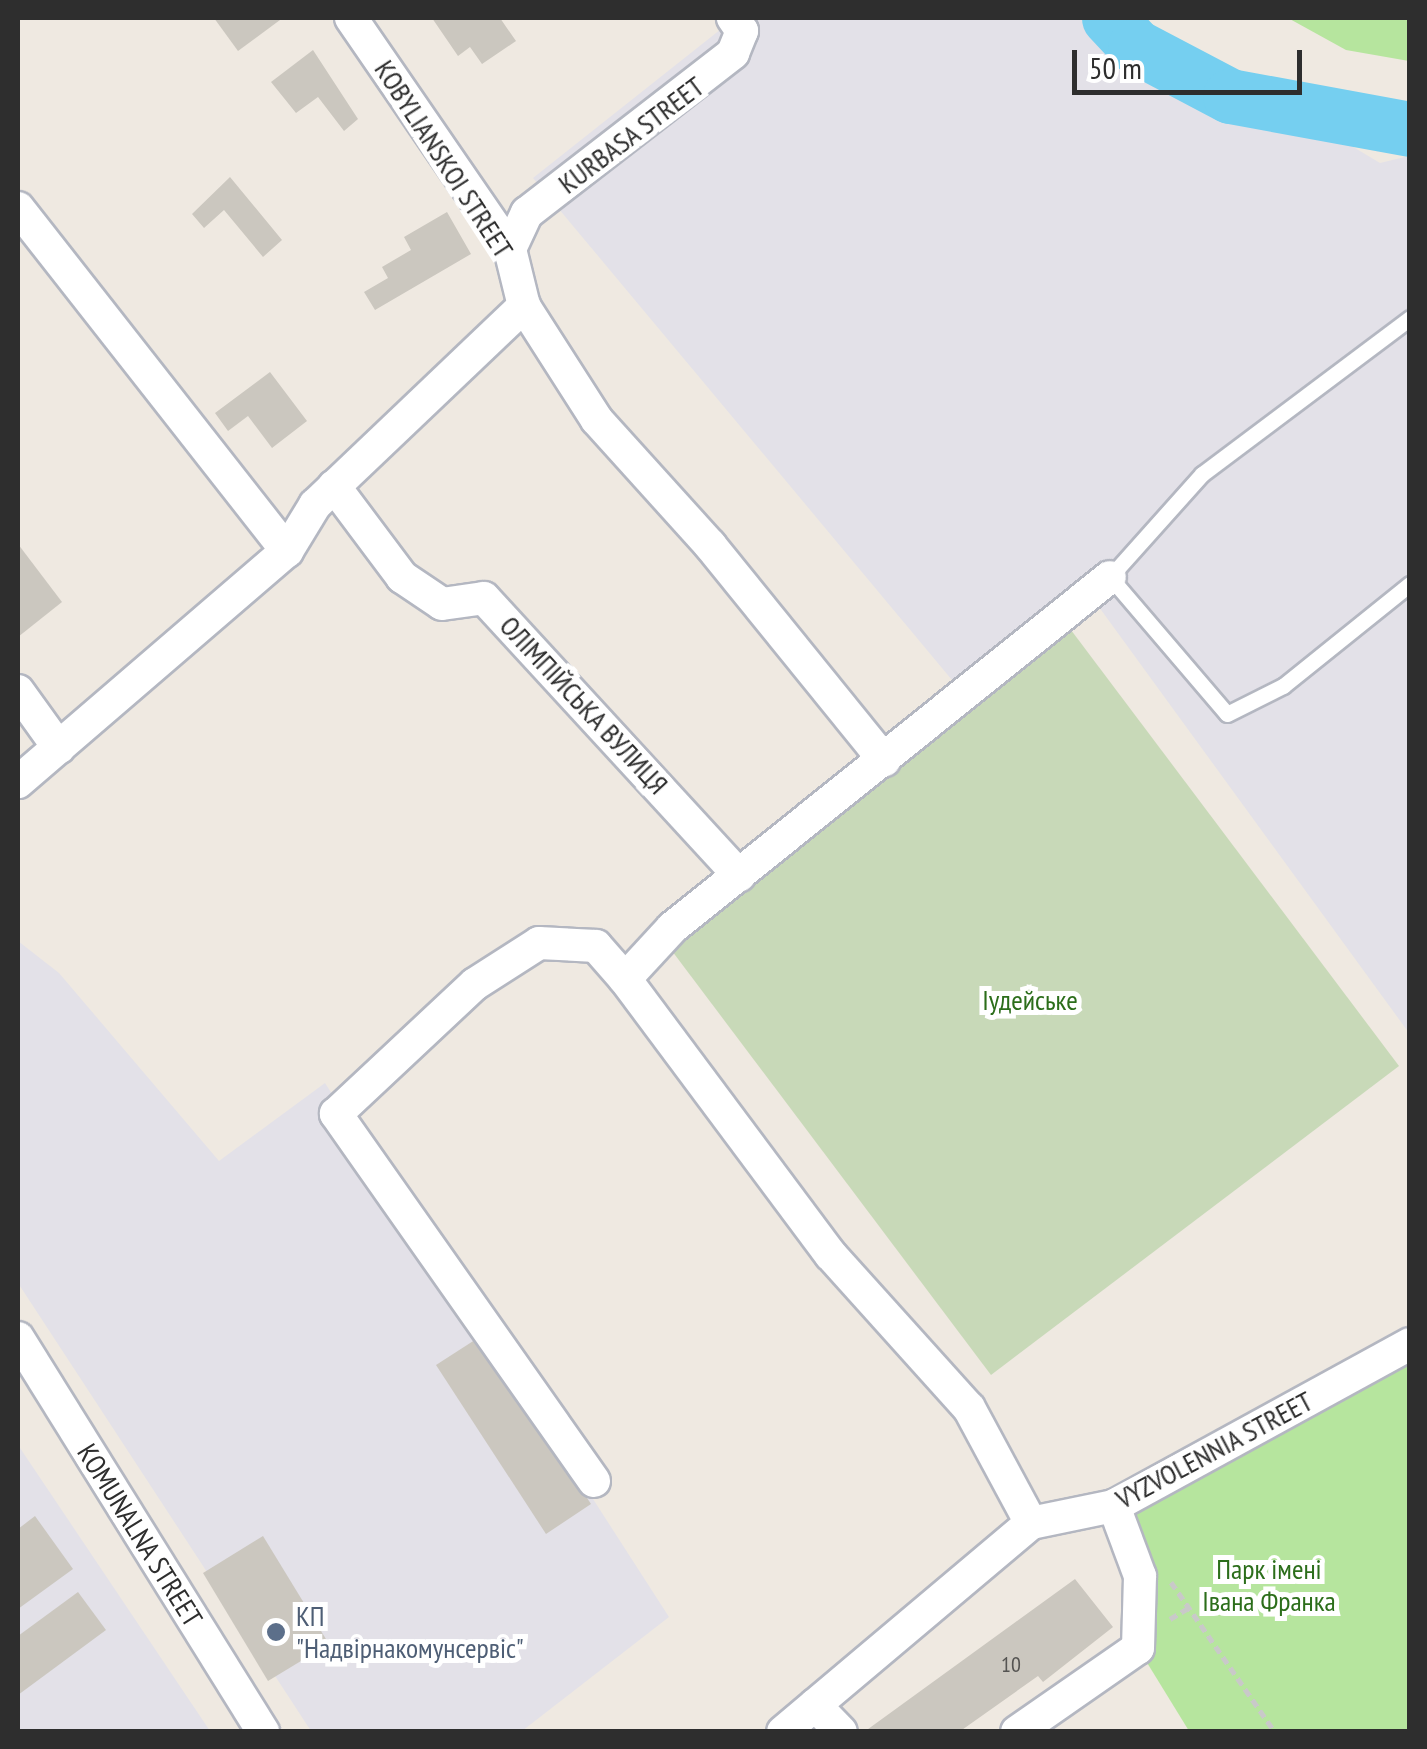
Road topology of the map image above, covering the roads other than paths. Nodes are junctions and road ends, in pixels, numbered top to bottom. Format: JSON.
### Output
{"nodes":[{"id":1,"x":351,"y":18,"type":"edge"},
{"id":2,"x":734,"y":18,"type":"edge"},
{"id":3,"x":18,"y":208,"type":"edge"},
{"id":4,"x":510,"y":250,"type":"junction"},
{"id":5,"x":524,"y":306,"type":"junction"},
{"id":6,"x":1410,"y":318,"type":"edge"},
{"id":7,"x":334,"y":486,"type":"junction"},
{"id":8,"x":287,"y":551,"type":"junction"},
{"id":9,"x":1110,"y":577,"type":"junction"},
{"id":10,"x":1410,"y":584,"type":"edge"},
{"id":11,"x":18,"y":690,"type":"edge"},
{"id":12,"x":59,"y":748,"type":"junction"},
{"id":13,"x":884,"y":760,"type":"junction"},
{"id":14,"x":18,"y":782,"type":"edge"},
{"id":15,"x":738,"y":875,"type":"junction"},
{"id":16,"x":625,"y":978,"type":"junction"},
{"id":17,"x":18,"y":1338,"type":"edge"},
{"id":18,"x":1410,"y":1344,"type":"edge"},
{"id":19,"x":594,"y":1481,"type":"dead end"},
{"id":20,"x":1114,"y":1506,"type":"junction"},
{"id":21,"x":1031,"y":1524,"type":"junction"},
{"id":22,"x":815,"y":1704,"type":"junction"},
{"id":23,"x":263,"y":1732,"type":"edge"},
{"id":24,"x":783,"y":1732,"type":"edge"},
{"id":25,"x":841,"y":1732,"type":"edge"},
{"id":26,"x":1017,"y":1732,"type":"edge"}],
"edges":[{"from":1,"to":4,"type":"street","name":"KOBYLIANSKOI STREET"},
{"from":2,"to":4,"type":"street","name":"KURBASA STREET"},
{"from":3,"to":8,"type":"street"},
{"from":4,"to":5,"type":"street","name":"KOBYLIANSKOI STREET"},
{"from":5,"to":7,"type":"street"},
{"from":5,"to":13,"type":"street","name":"KOBYLIANSKOI STREET"},
{"from":6,"to":9,"type":"lane"},
{"from":7,"to":8,"type":"street"},
{"from":7,"to":15,"type":"street","name":"ОЛІМПІЙСЬКА ВУЛИЦЯ"},
{"from":8,"to":12,"type":"street"},
{"from":9,"to":10,"type":"lane"},
{"from":9,"to":13,"type":"street"},
{"from":11,"to":12,"type":"street"},
{"from":12,"to":14,"type":"street"},
{"from":13,"to":15,"type":"street"},
{"from":15,"to":16,"type":"street"},
{"from":16,"to":19,"type":"street"},
{"from":16,"to":21,"type":"street"},
{"from":17,"to":23,"type":"street","name":"KOMUNALNA STREET"},
{"from":18,"to":20,"type":"street","name":"VYZVOLENNIA STREET"},
{"from":20,"to":21,"type":"street","name":"VYZVOLENNIA STREET"},
{"from":20,"to":26,"type":"street"},
{"from":21,"to":22,"type":"street","name":"VYZVOLENNIA STREET"},
{"from":22,"to":24,"type":"street","name":"VYZVOLENNIA STREET"},
{"from":22,"to":25,"type":"street"}]}
